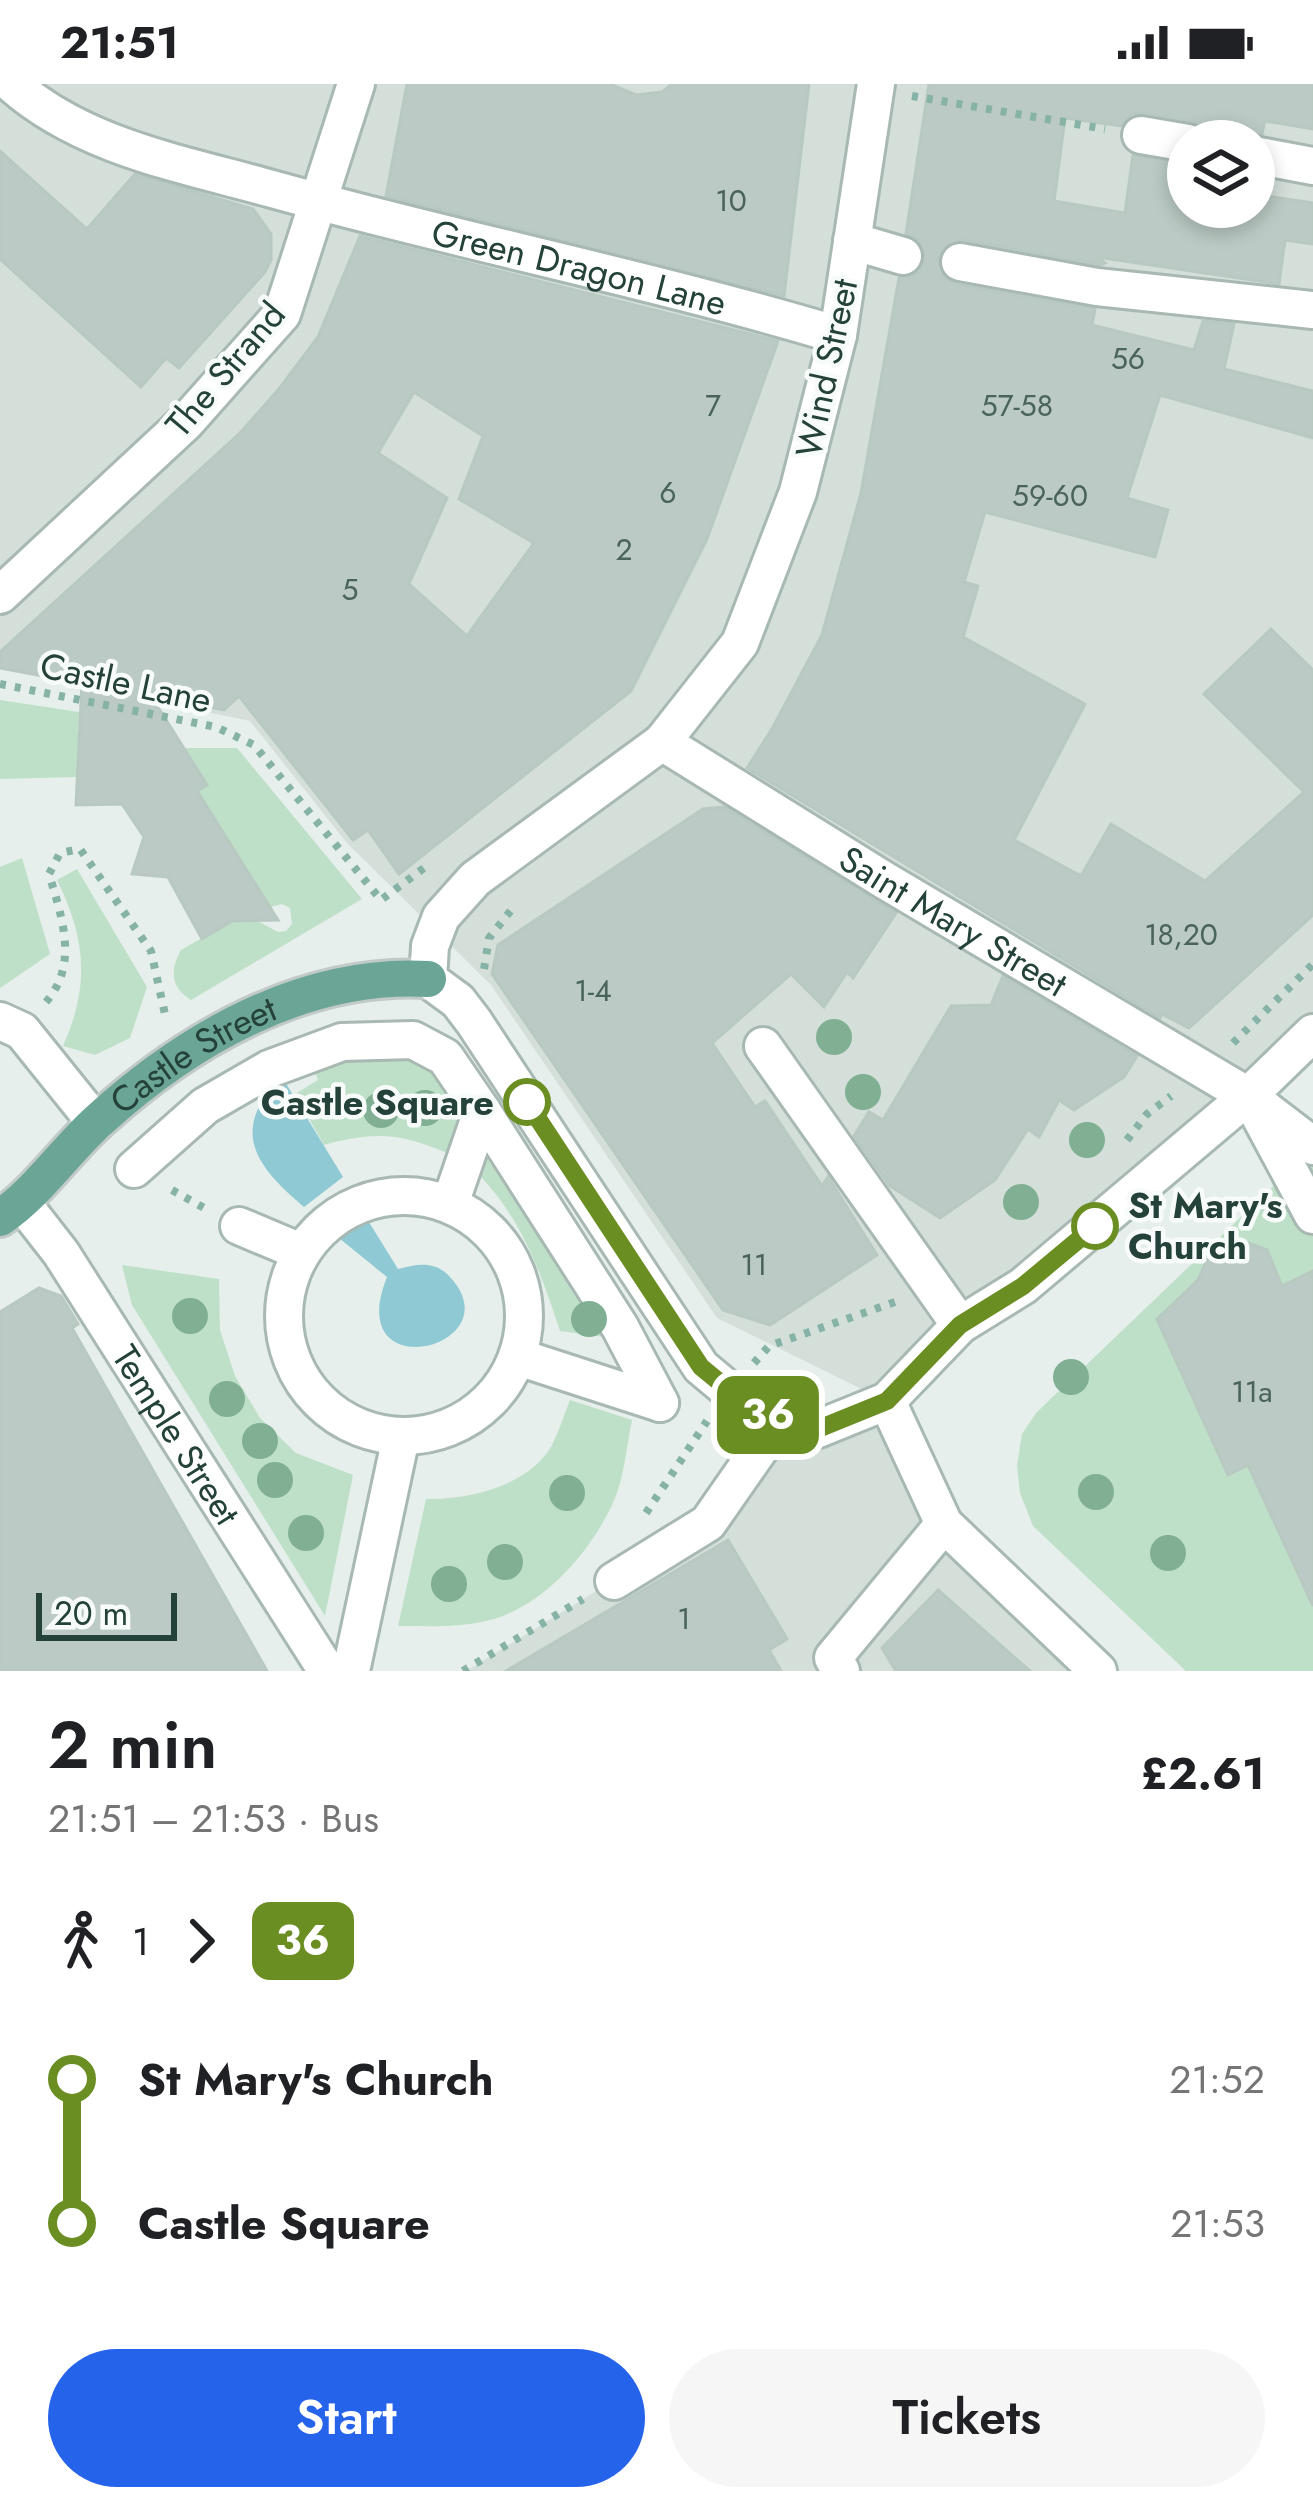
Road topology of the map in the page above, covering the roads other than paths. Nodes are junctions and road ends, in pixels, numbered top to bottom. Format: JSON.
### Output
{"nodes":[{"id":1,"x":12,"y":84,"type":"edge"},
{"id":2,"x":356,"y":84,"type":"edge"},
{"id":3,"x":876,"y":86,"type":"edge"},
{"id":4,"x":1141,"y":135,"type":"road end"},
{"id":5,"x":1167,"y":139,"type":"edge"},
{"id":6,"x":1275,"y":159,"type":"edge"},
{"id":7,"x":1313,"y":166,"type":"edge"},
{"id":8,"x":321,"y":202,"type":"junction"},
{"id":9,"x":852,"y":241,"type":"junction"},
{"id":10,"x":903,"y":256,"type":"dead end"},
{"id":11,"x":960,"y":262,"type":"dead end"},
{"id":12,"x":1313,"y":310,"type":"edge"},
{"id":13,"x":838,"y":335,"type":"junction"},
{"id":14,"x":0,"y":595,"type":"edge"},
{"id":15,"x":662,"y":742,"type":"junction"},
{"id":16,"x":428,"y":980,"type":"junction"},
{"id":17,"x":11,"y":1026,"type":"edge"},
{"id":18,"x":1313,"y":1033,"type":"edge"},
{"id":19,"x":763,"y":1046,"type":"dead end"},
{"id":20,"x":1248,"y":1096,"type":"junction"},
{"id":21,"x":482,"y":1111,"type":"junction"},
{"id":22,"x":96,"y":1123,"type":"junction"},
{"id":23,"x":1313,"y":1146,"type":"edge"},
{"id":24,"x":134,"y":1169,"type":"road end"},
{"id":25,"x":450,"y":1204,"type":"junction"},
{"id":26,"x":11,"y":1210,"type":"edge"},
{"id":27,"x":1313,"y":1215,"type":"edge"},
{"id":28,"x":239,"y":1226,"type":"road end"},
{"id":29,"x":301,"y":1252,"type":"junction"},
{"id":30,"x":960,"y":1325,"type":"junction"},
{"id":31,"x":518,"y":1357,"type":"junction"},
{"id":32,"x":887,"y":1401,"type":"junction"},
{"id":33,"x":779,"y":1420,"type":"junction"},
{"id":34,"x":401,"y":1436,"type":"junction"},
{"id":35,"x":944,"y":1524,"type":"junction"},
{"id":36,"x":614,"y":1581,"type":"road end"},
{"id":37,"x":327,"y":1671,"type":"edge"},
{"id":38,"x":351,"y":1671,"type":"edge"},
{"id":39,"x":841,"y":1671,"type":"edge"},
{"id":40,"x":1098,"y":1671,"type":"edge"}],
"edges":[{"from":1,"to":8,"type":"street","name":"Green Dragon Lane"},
{"from":2,"to":8,"type":"street","name":"The Strand"},
{"from":3,"to":9,"type":"street","name":"Wind Street"},
{"from":4,"to":5,"type":"street"},
{"from":6,"to":7,"type":"street"},
{"from":8,"to":13,"type":"street","name":"Green Dragon Lane"},
{"from":8,"to":14,"type":"street","name":"The Strand"},
{"from":9,"to":10,"type":"street"},
{"from":9,"to":13,"type":"street","name":"Wind Street"},
{"from":11,"to":12,"type":"street"},
{"from":13,"to":15,"type":"street","name":"Wind Street"},
{"from":15,"to":16,"type":"street","name":"Wind Street"},
{"from":15,"to":20,"type":"street","name":"Saint Mary Street"},
{"from":16,"to":22,"type":"main road","name":"Castle Street"},
{"from":16,"to":33,"type":"street"},
{"from":17,"to":22,"type":"street"},
{"from":18,"to":20,"type":"street"},
{"from":19,"to":30,"type":"street"},
{"from":20,"to":23,"type":"street","name":"Saint Mary Street"},
{"from":20,"to":27,"type":"street"},
{"from":20,"to":30,"type":"street"},
{"from":21,"to":24,"type":"street"},
{"from":21,"to":25,"type":"street"},
{"from":21,"to":31,"type":"street"},
{"from":22,"to":26,"type":"main road","name":"Castle Street"},
{"from":25,"to":29,"type":"street"},
{"from":25,"to":31,"type":"street"},
{"from":26,"to":37,"type":"street","name":"Temple Street"},
{"from":28,"to":29,"type":"street"},
{"from":29,"to":34,"type":"street"},
{"from":30,"to":32,"type":"street"},
{"from":31,"to":34,"type":"street"},
{"from":32,"to":33,"type":"street"},
{"from":32,"to":35,"type":"street"},
{"from":33,"to":36,"type":"street"},
{"from":34,"to":38,"type":"street"},
{"from":35,"to":39,"type":"street"},
{"from":35,"to":40,"type":"street"}]}
